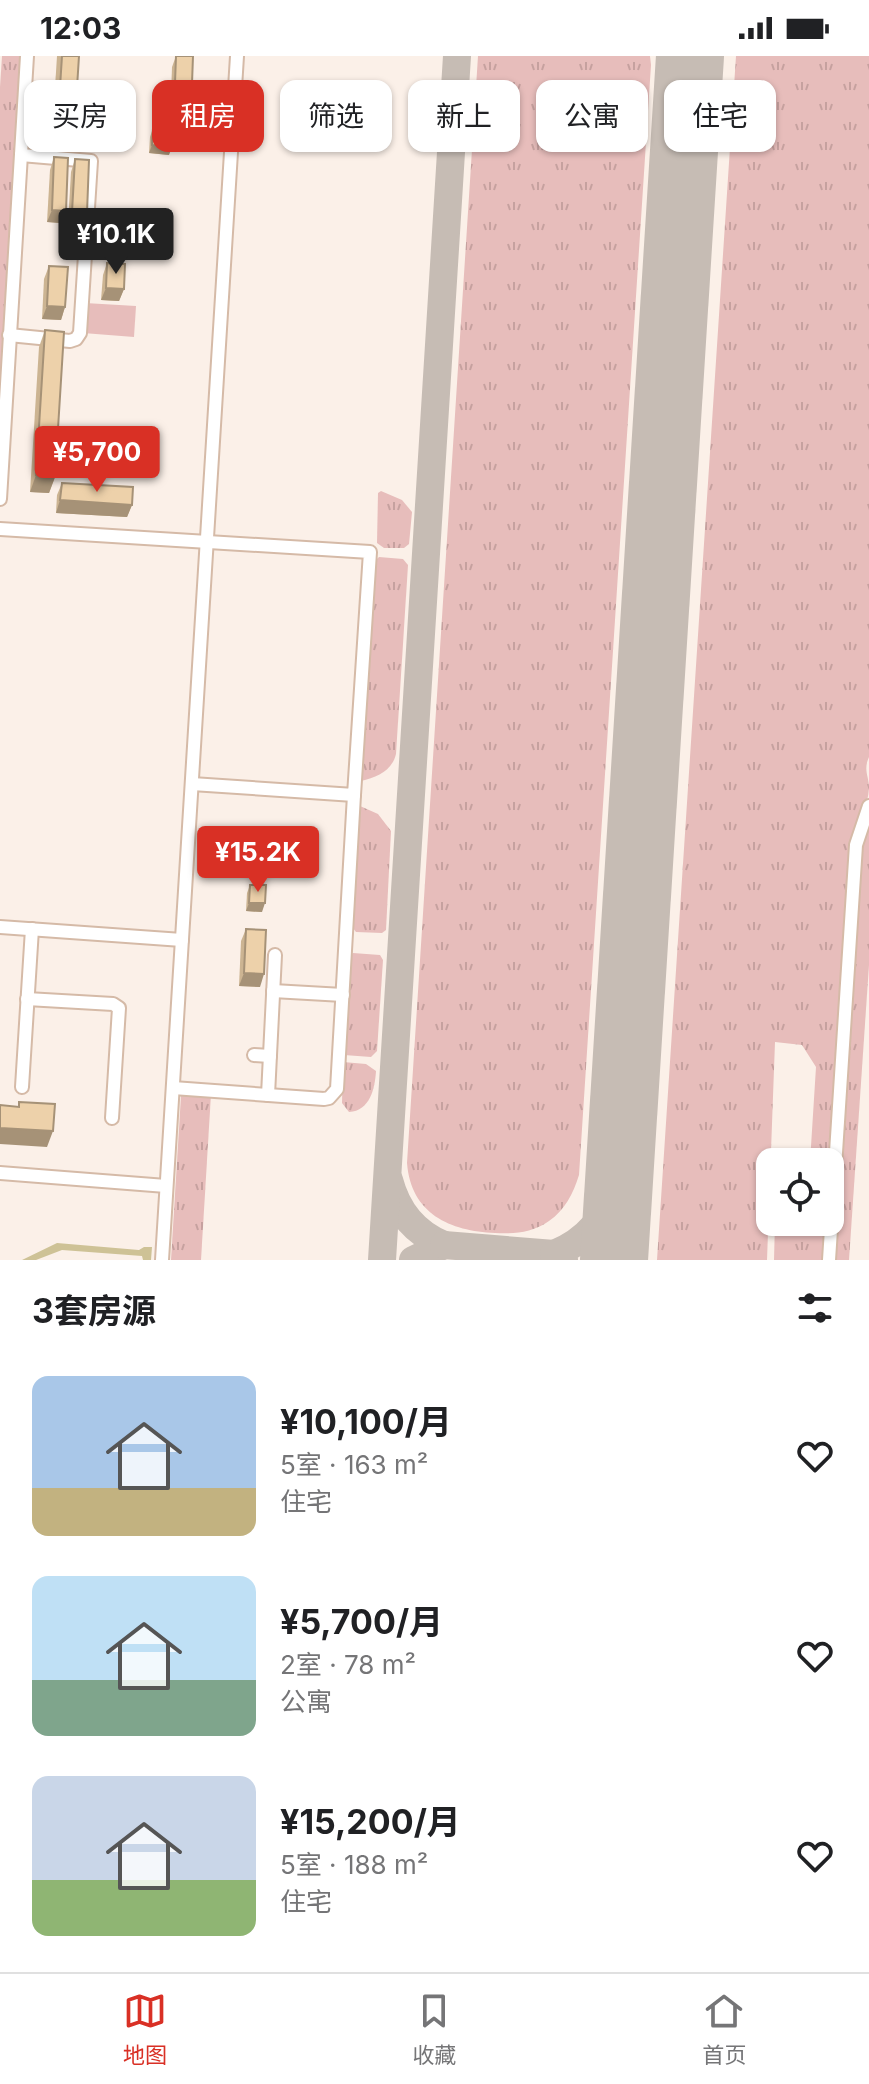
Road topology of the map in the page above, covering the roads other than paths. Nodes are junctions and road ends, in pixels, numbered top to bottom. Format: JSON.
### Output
{"nodes":[{"id":1,"x":27,"y":56,"type":"edge"},
{"id":2,"x":237,"y":56,"type":"edge"},
{"id":3,"x":21,"y":155,"type":"junction"},
{"id":4,"x":9,"y":335,"type":"junction"},
{"id":5,"x":0,"y":499,"type":"edge"},
{"id":6,"x":0,"y":529,"type":"edge"},
{"id":7,"x":206,"y":542,"type":"junction"},
{"id":8,"x":192,"y":784,"type":"junction"},
{"id":9,"x":354,"y":795,"type":"junction"},
{"id":10,"x":869,"y":806,"type":"edge"},
{"id":11,"x":0,"y":927,"type":"edge"},
{"id":12,"x":32,"y":929,"type":"junction"},
{"id":13,"x":182,"y":940,"type":"junction"},
{"id":14,"x":275,"y":955,"type":"dead end"},
{"id":15,"x":273,"y":991,"type":"junction"},
{"id":16,"x":343,"y":995,"type":"junction"},
{"id":17,"x":27,"y":999,"type":"junction"},
{"id":18,"x":256,"y":1016,"type":"dead end"},
{"id":19,"x":272,"y":1017,"type":"junction"},
{"id":20,"x":254,"y":1055,"type":"dead end"},
{"id":21,"x":270,"y":1056,"type":"junction"},
{"id":22,"x":22,"y":1087,"type":"dead end"},
{"id":23,"x":173,"y":1088,"type":"junction"},
{"id":24,"x":268,"y":1095,"type":"junction"},
{"id":25,"x":112,"y":1118,"type":"dead end"},
{"id":26,"x":0,"y":1173,"type":"edge"},
{"id":27,"x":166,"y":1186,"type":"junction"},
{"id":28,"x":162,"y":1260,"type":"edge"},
{"id":29,"x":829,"y":1260,"type":"edge"}],
"edges":[{"from":1,"to":3,"type":"lane"},
{"from":2,"to":7,"type":"lane"},
{"from":3,"to":4,"type":"lane"},
{"from":3,"to":4,"type":"lane"},
{"from":4,"to":5,"type":"lane"},
{"from":6,"to":7,"type":"lane"},
{"from":7,"to":8,"type":"lane"},
{"from":7,"to":9,"type":"lane"},
{"from":8,"to":9,"type":"lane"},
{"from":8,"to":13,"type":"lane"},
{"from":9,"to":16,"type":"lane"},
{"from":10,"to":29,"type":"lane"},
{"from":11,"to":12,"type":"lane"},
{"from":12,"to":13,"type":"lane"},
{"from":12,"to":17,"type":"lane"},
{"from":13,"to":23,"type":"lane"},
{"from":14,"to":15,"type":"lane"},
{"from":15,"to":16,"type":"lane"},
{"from":15,"to":19,"type":"lane"},
{"from":16,"to":24,"type":"lane"},
{"from":17,"to":22,"type":"lane"},
{"from":17,"to":25,"type":"lane"},
{"from":18,"to":19,"type":"lane"},
{"from":19,"to":21,"type":"lane"},
{"from":20,"to":21,"type":"lane"},
{"from":21,"to":24,"type":"lane"},
{"from":23,"to":24,"type":"lane"},
{"from":23,"to":27,"type":"lane"},
{"from":26,"to":27,"type":"lane"},
{"from":27,"to":28,"type":"lane"}]}
